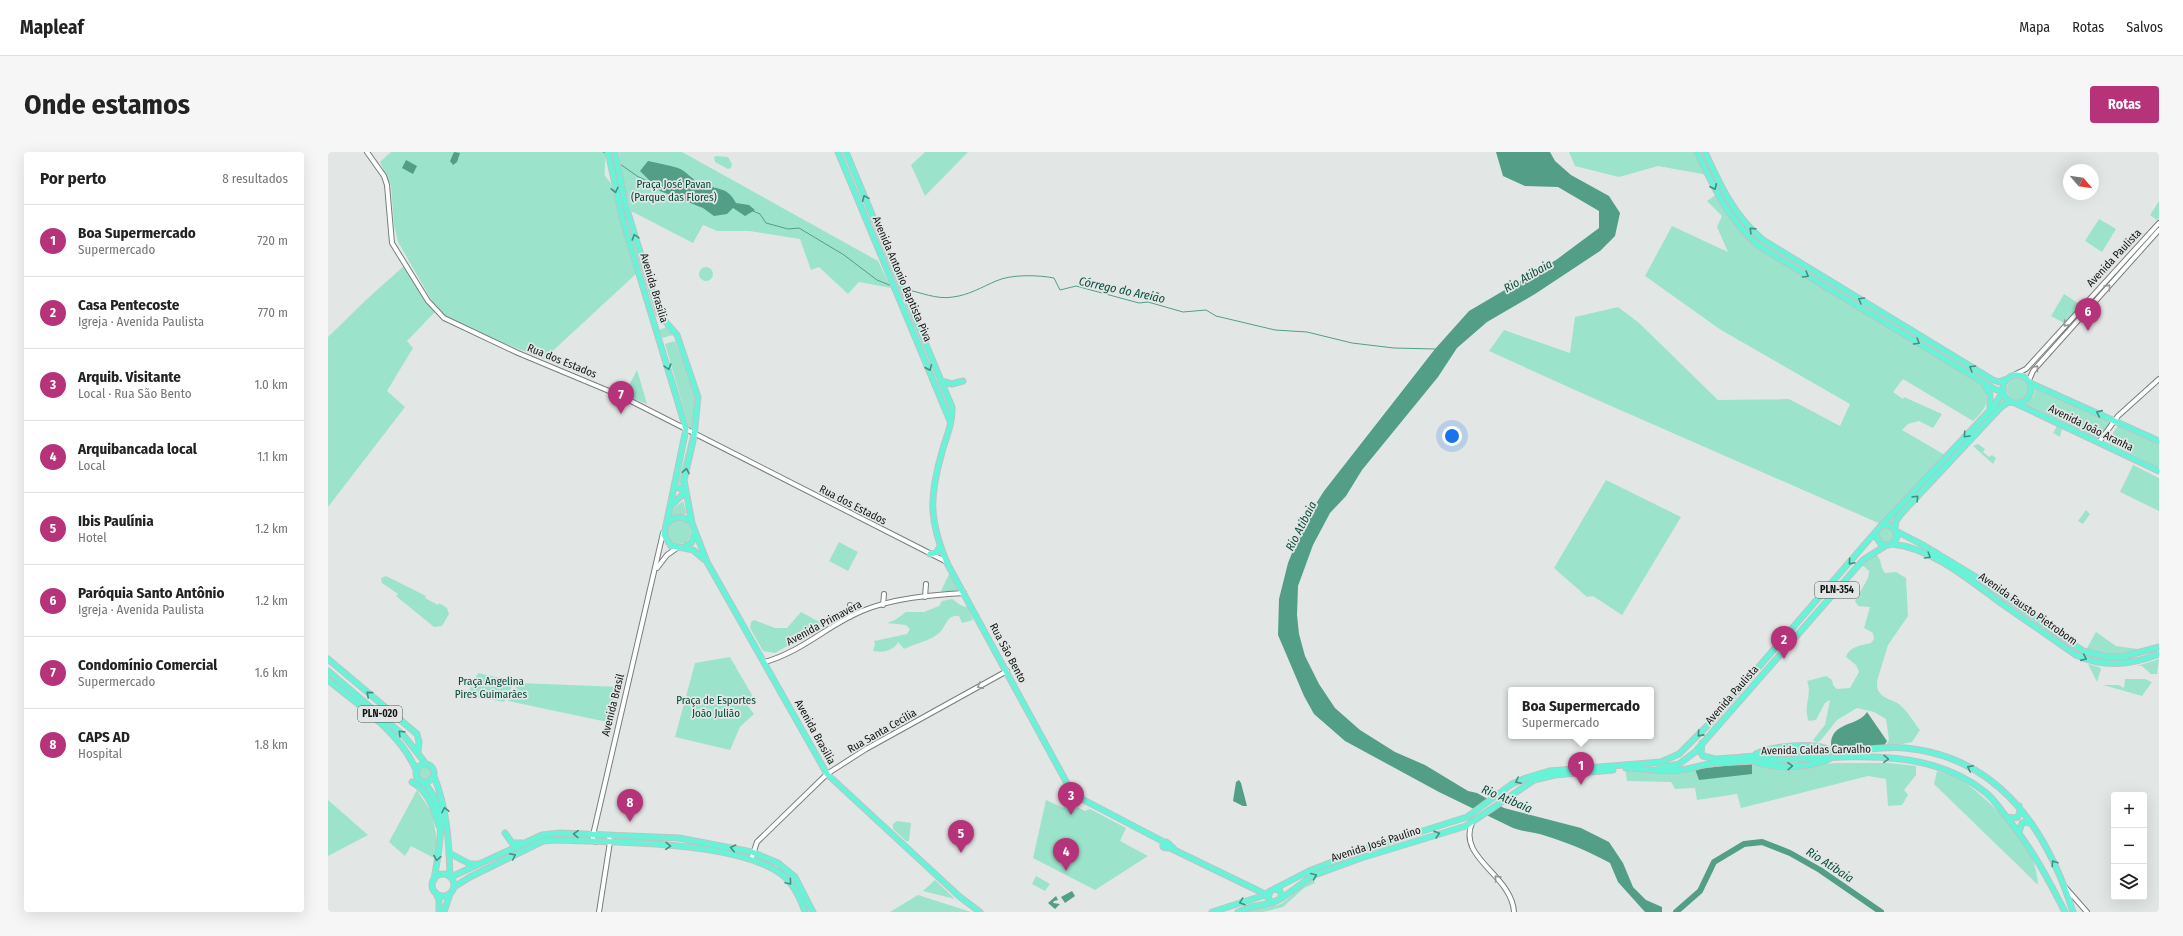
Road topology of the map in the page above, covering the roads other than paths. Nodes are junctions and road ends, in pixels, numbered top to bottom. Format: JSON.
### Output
{"nodes":[{"id":1,"x":367,"y":152,"type":"edge"},
{"id":2,"x":608,"y":152,"type":"edge"},
{"id":3,"x":615,"y":152,"type":"edge"},
{"id":4,"x":838,"y":152,"type":"edge"},
{"id":5,"x":846,"y":152,"type":"edge"},
{"id":6,"x":1697,"y":152,"type":"edge"},
{"id":7,"x":1705,"y":152,"type":"edge"},
{"id":8,"x":2159,"y":223,"type":"edge"},
{"id":9,"x":2159,"y":230,"type":"edge"},
{"id":10,"x":897,"y":275,"type":"junction"},
{"id":11,"x":891,"y":278,"type":"junction"},
{"id":12,"x":920,"y":330,"type":"junction"},
{"id":13,"x":914,"y":333,"type":"junction"},
{"id":14,"x":2041,"y":353,"type":"junction"},
{"id":15,"x":2045,"y":358,"type":"junction"},
{"id":16,"x":2016,"y":374,"type":"junction"},
{"id":17,"x":2006,"y":379,"type":"junction"},
{"id":18,"x":2159,"y":379,"type":"edge"},
{"id":19,"x":941,"y":381,"type":"junction"},
{"id":20,"x":962,"y":381,"type":"dead end"},
{"id":21,"x":1981,"y":381,"type":"junction"},
{"id":22,"x":2029,"y":381,"type":"junction"},
{"id":23,"x":2003,"y":392,"type":"junction"},
{"id":24,"x":2013,"y":402,"type":"junction"},
{"id":25,"x":952,"y":407,"type":"joint"},
{"id":26,"x":1990,"y":409,"type":"junction"},
{"id":27,"x":2116,"y":421,"type":"junction"},
{"id":28,"x":951,"y":424,"type":"junction"},
{"id":29,"x":686,"y":429,"type":"junction"},
{"id":30,"x":694,"y":433,"type":"junction"},
{"id":31,"x":2159,"y":441,"type":"edge"},
{"id":32,"x":2099,"y":442,"type":"junction"},
{"id":33,"x":2159,"y":471,"type":"edge"},
{"id":34,"x":674,"y":486,"type":"junction"},
{"id":35,"x":686,"y":491,"type":"junction"},
{"id":36,"x":669,"y":508,"type":"junction"},
{"id":37,"x":692,"y":523,"type":"junction"},
{"id":38,"x":1883,"y":525,"type":"junction"},
{"id":39,"x":665,"y":528,"type":"junction"},
{"id":40,"x":1895,"y":530,"type":"junction"},
{"id":41,"x":696,"y":532,"type":"junction"},
{"id":42,"x":1876,"y":533,"type":"junction"},
{"id":43,"x":1892,"y":544,"type":"junction"},
{"id":44,"x":940,"y":546,"type":"junction"},
{"id":45,"x":1885,"y":546,"type":"junction"},
{"id":46,"x":680,"y":548,"type":"junction"},
{"id":47,"x":930,"y":554,"type":"junction"},
{"id":48,"x":707,"y":562,"type":"junction"},
{"id":49,"x":947,"y":563,"type":"junction"},
{"id":50,"x":656,"y":570,"type":"junction"},
{"id":51,"x":926,"y":584,"type":"dead end"},
{"id":52,"x":964,"y":592,"type":"junction"},
{"id":53,"x":884,"y":594,"type":"dead end"},
{"id":54,"x":925,"y":597,"type":"junction"},
{"id":55,"x":883,"y":604,"type":"junction"},
{"id":56,"x":850,"y":605,"type":"dead end"},
{"id":57,"x":850,"y":617,"type":"junction"},
{"id":58,"x":2159,"y":647,"type":"edge"},
{"id":59,"x":2159,"y":654,"type":"edge"},
{"id":60,"x":328,"y":659,"type":"edge"},
{"id":61,"x":764,"y":662,"type":"junction"},
{"id":62,"x":328,"y":671,"type":"edge"},
{"id":63,"x":1007,"y":671,"type":"junction"},
{"id":64,"x":328,"y":680,"type":"edge"},
{"id":65,"x":1702,"y":743,"type":"junction"},
{"id":66,"x":1798,"y":751,"type":"junction"},
{"id":67,"x":1833,"y":751,"type":"junction"},
{"id":68,"x":418,"y":752,"type":"junction"},
{"id":69,"x":1834,"y":758,"type":"junction"},
{"id":70,"x":1751,"y":759,"type":"junction"},
{"id":71,"x":1799,"y":759,"type":"junction"},
{"id":72,"x":426,"y":764,"type":"junction"},
{"id":73,"x":1648,"y":769,"type":"junction"},
{"id":74,"x":416,"y":770,"type":"junction"},
{"id":75,"x":827,"y":774,"type":"junction"},
{"id":76,"x":434,"y":776,"type":"junction"},
{"id":77,"x":412,"y":782,"type":"dead end"},
{"id":78,"x":423,"y":782,"type":"junction"},
{"id":79,"x":1499,"y":794,"type":"joint"},
{"id":80,"x":2019,"y":806,"type":"junction"},
{"id":81,"x":1480,"y":817,"type":"joint"},
{"id":82,"x":2007,"y":817,"type":"junction"},
{"id":83,"x":1472,"y":823,"type":"junction"},
{"id":84,"x":2032,"y":824,"type":"junction"},
{"id":85,"x":2019,"y":832,"type":"junction"},
{"id":86,"x":505,"y":833,"type":"dead end"},
{"id":87,"x":560,"y":833,"type":"junction"},
{"id":88,"x":441,"y":835,"type":"junction"},
{"id":89,"x":593,"y":835,"type":"junction"},
{"id":90,"x":609,"y":835,"type":"junction"},
{"id":91,"x":647,"y":837,"type":"junction"},
{"id":92,"x":559,"y":840,"type":"junction"},
{"id":93,"x":690,"y":840,"type":"junction"},
{"id":94,"x":699,"y":841,"type":"junction"},
{"id":95,"x":597,"y":842,"type":"junction"},
{"id":96,"x":610,"y":842,"type":"junction"},
{"id":97,"x":523,"y":843,"type":"junction"},
{"id":98,"x":647,"y":844,"type":"junction"},
{"id":99,"x":694,"y":848,"type":"junction"},
{"id":100,"x":752,"y":852,"type":"junction"},
{"id":101,"x":449,"y":853,"type":"junction"},
{"id":102,"x":501,"y":853,"type":"junction"},
{"id":103,"x":493,"y":857,"type":"junction"},
{"id":104,"x":751,"y":860,"type":"junction"},
{"id":105,"x":478,"y":864,"type":"junction"},
{"id":106,"x":496,"y":864,"type":"junction"},
{"id":107,"x":935,"y":864,"type":"dead end"},
{"id":108,"x":926,"y":865,"type":"junction"},
{"id":109,"x":450,"y":877,"type":"junction"},
{"id":110,"x":434,"y":880,"type":"junction"},
{"id":111,"x":2065,"y":886,"type":"junction"},
{"id":112,"x":454,"y":887,"type":"junction"},
{"id":113,"x":1273,"y":890,"type":"junction"},
{"id":114,"x":436,"y":893,"type":"junction"},
{"id":115,"x":450,"y":894,"type":"junction"},
{"id":116,"x":806,"y":896,"type":"junction"},
{"id":117,"x":1267,"y":896,"type":"junction"},
{"id":118,"x":1282,"y":898,"type":"junction"},
{"id":119,"x":800,"y":899,"type":"junction"},
{"id":120,"x":1272,"y":903,"type":"junction"},
{"id":121,"x":439,"y":912,"type":"edge"},
{"id":122,"x":444,"y":912,"type":"edge"},
{"id":123,"x":599,"y":912,"type":"edge"},
{"id":124,"x":805,"y":912,"type":"edge"},
{"id":125,"x":813,"y":912,"type":"edge"},
{"id":126,"x":980,"y":912,"type":"edge"},
{"id":127,"x":1212,"y":912,"type":"edge"},
{"id":128,"x":1238,"y":912,"type":"edge"},
{"id":129,"x":1514,"y":912,"type":"edge"},
{"id":130,"x":2065,"y":912,"type":"edge"},
{"id":131,"x":2073,"y":912,"type":"edge"},
{"id":132,"x":2087,"y":912,"type":"edge"}],
"edges":[{"from":1,"to":29,"type":"street","name":"Rua dos Estados"},
{"from":2,"to":29,"type":"main road","name":"Avenida Brasília","one_way":true},
{"from":30,"to":3,"type":"main road","name":"Avenida Brasília","one_way":true},
{"from":4,"to":11,"type":"main road","name":"Avenida Antonio Baptista Piva"},
{"from":10,"to":5,"type":"main road","name":"Avenida Antonio Baptista Piva","one_way":true},
{"from":6,"to":21,"type":"main road","one_way":true},
{"from":17,"to":7,"type":"main road","one_way":true},
{"from":8,"to":14,"type":"street","name":"Avenida Paulista","one_way":true},
{"from":15,"to":9,"type":"street","name":"Avenida Paulista","one_way":true},
{"from":10,"to":11,"type":"main road"},
{"from":10,"to":12,"type":"main road","name":"Avenida Antonio Baptista Piva"},
{"from":11,"to":13,"type":"main road","name":"Avenida Antonio Baptista Piva"},
{"from":12,"to":13,"type":"main road"},
{"from":12,"to":19,"type":"main road","name":"Avenida Antonio Baptista Piva"},
{"from":13,"to":28,"type":"main road","name":"Avenida Antonio Baptista Piva","one_way":true},
{"from":14,"to":15,"type":"street"},
{"from":14,"to":16,"type":"street","name":"Avenida Paulista"},
{"from":22,"to":15,"type":"street","name":"Avenida Paulista","one_way":true},
{"from":16,"to":17,"type":"main road"},
{"from":16,"to":22,"type":"main road"},
{"from":17,"to":23,"type":"main road","number":"PLN-354"},
{"from":18,"to":27,"type":"street"},
{"from":19,"to":20,"type":"main road"},
{"from":19,"to":25,"type":"main road","name":"Avenida Antonio Baptista Piva"},
{"from":21,"to":23,"type":"main road"},
{"from":21,"to":26,"type":"main road"},
{"from":22,"to":24,"type":"main road"},
{"from":27,"to":22,"type":"main road","name":"Avenida João Aranha","one_way":true},
{"from":23,"to":24,"type":"main road"},
{"from":23,"to":26,"type":"main road","number":"PLN-354"},
{"from":24,"to":32,"type":"main road","name":"Avenida João Aranha"},
{"from":40,"to":24,"type":"main road","one_way":true},
{"from":25,"to":28,"type":"main road","name":"Rua São Bento"},
{"from":26,"to":38,"type":"main road","number":"PLN-354","one_way":true},
{"from":27,"to":31,"type":"main road","name":"Avenida João Aranha"},
{"from":27,"to":32,"type":"street"},
{"from":28,"to":44,"type":"main road","name":"Rua São Bento"},
{"from":29,"to":30,"type":"street","name":"Rua dos Estados"},
{"from":29,"to":34,"type":"main road","name":"Avenida Brasil"},
{"from":35,"to":30,"type":"main road","one_way":true},
{"from":30,"to":47,"type":"street","name":"Rua dos Estados"},
{"from":32,"to":33,"type":"main road","name":"Avenida João Aranha"},
{"from":34,"to":35,"type":"main road"},
{"from":34,"to":36,"type":"main road","name":"Avenida Brasil"},
{"from":35,"to":36,"type":"main road"},
{"from":35,"to":37,"type":"main road"},
{"from":36,"to":39,"type":"main road","name":"Avenida Brasil"},
{"from":37,"to":39,"type":"main road"},
{"from":37,"to":41,"type":"main road"},
{"from":38,"to":40,"type":"main road"},
{"from":38,"to":42,"type":"main road","number":"PLN-354"},
{"from":39,"to":46,"type":"main road"},
{"from":39,"to":50,"type":"street","name":"Avenida Brasil"},
{"from":40,"to":43,"type":"main road"},
{"from":40,"to":58,"type":"main road","name":"Avenida Fausto Pietrobom"},
{"from":41,"to":46,"type":"main road"},
{"from":41,"to":48,"type":"main road","name":"Avenida Brasília"},
{"from":42,"to":45,"type":"main road"},
{"from":42,"to":79,"type":"main road","name":"Avenida Paulista","number":"PLN-354","one_way":true},
{"from":43,"to":45,"type":"main road"},
{"from":43,"to":59,"type":"main road","name":"Avenida Fausto Pietrobom","one_way":true},
{"from":44,"to":47,"type":"main road"},
{"from":44,"to":49,"type":"main road","name":"Rua São Bento"},
{"from":45,"to":65,"type":"main road","name":"Avenida Paulista","number":"PLN-354"},
{"from":46,"to":48,"type":"main road","name":"Avenida Brasília"},
{"from":46,"to":50,"type":"street","name":"Avenida Brasil"},
{"from":47,"to":49,"type":"street","name":"Rua dos Estados"},
{"from":48,"to":61,"type":"main road","name":"Avenida Brasília"},
{"from":49,"to":52,"type":"main road","name":"Rua São Bento"},
{"from":50,"to":89,"type":"street","name":"Avenida Brasil"},
{"from":51,"to":54,"type":"street"},
{"from":52,"to":54,"type":"street","name":"Avenida Primavera"},
{"from":52,"to":63,"type":"main road","name":"Rua São Bento"},
{"from":53,"to":55,"type":"street"},
{"from":54,"to":55,"type":"street","name":"Avenida Primavera"},
{"from":55,"to":57,"type":"street","name":"Avenida Primavera"},
{"from":56,"to":57,"type":"street"},
{"from":57,"to":61,"type":"street","name":"Avenida Primavera"},
{"from":68,"to":60,"type":"main road","one_way":true},
{"from":61,"to":75,"type":"main road","name":"Avenida Brasília"},
{"from":68,"to":62,"type":"main road","number":"PLN-020","one_way":true},
{"from":63,"to":75,"type":"street","name":"Rua Santa Cecília","one_way":true},
{"from":63,"to":117,"type":"main road","name":"Rua São Bento"},
{"from":64,"to":74,"type":"main road","number":"PLN-020"},
{"from":65,"to":70,"type":"main road","name":"Avenida Caldas Carvalho"},
{"from":65,"to":73,"type":"main road","name":"Avenida Paulista","number":"PLN-354"},
{"from":66,"to":67,"type":"main road","name":"Avenida Caldas Carvalho"},
{"from":66,"to":70,"type":"main road","name":"Avenida Caldas Carvalho"},
{"from":66,"to":71,"type":"main road"},
{"from":67,"to":70,"type":"main road"},
{"from":80,"to":67,"type":"main road","name":"Avenida Caldas Carvalho","one_way":true},
{"from":68,"to":72,"type":"main road","number":"PLN-020"},
{"from":70,"to":69,"type":"main road","one_way":true},
{"from":69,"to":71,"type":"main road","name":"Avenida Caldas Carvalho"},
{"from":69,"to":82,"type":"main road","name":"Avenida Caldas Carvalho","one_way":true},
{"from":70,"to":71,"type":"main road","name":"Avenida Caldas Carvalho"},
{"from":70,"to":73,"type":"main road","name":"Avenida Caldas Carvalho"},
{"from":72,"to":74,"type":"main road"},
{"from":72,"to":76,"type":"main road","number":"PLN-020"},
{"from":73,"to":81,"type":"main road","name":"Avenida Caldas Carvalho"},
{"from":74,"to":78,"type":"main road","number":"PLN-020"},
{"from":75,"to":100,"type":"street","name":"Rua Santa Cecília"},
{"from":75,"to":108,"type":"main road","name":"Avenida Brasília"},
{"from":76,"to":78,"type":"main road"},
{"from":101,"to":76,"type":"main road","number":"PLN-020","one_way":true},
{"from":77,"to":88,"type":"main road"},
{"from":78,"to":88,"type":"main road","number":"PLN-020"},
{"from":79,"to":113,"type":"main road","name":"Avenida José Paulino"},
{"from":80,"to":82,"type":"main road"},
{"from":80,"to":84,"type":"main road","name":"Avenida Caldas Carvalho"},
{"from":81,"to":83,"type":"main road","name":"Avenida José Paulino"},
{"from":82,"to":85,"type":"main road","name":"Avenida Caldas Carvalho"},
{"from":118,"to":83,"type":"main road","name":"Avenida José Paulino","one_way":true},
{"from":129,"to":83,"type":"street","one_way":true},
{"from":84,"to":85,"type":"main road"},
{"from":111,"to":84,"type":"main road","name":"Avenida Caldas Carvalho","one_way":true},
{"from":85,"to":130,"type":"main road","name":"Avenida Caldas Carvalho"},
{"from":86,"to":97,"type":"main road"},
{"from":89,"to":87,"type":"main road","one_way":true},
{"from":87,"to":92,"type":"main road"},
{"from":87,"to":97,"type":"main road"},
{"from":88,"to":110,"type":"main road","number":"PLN-020","one_way":true},
{"from":89,"to":90,"type":"main road"},
{"from":89,"to":95,"type":"street"},
{"from":90,"to":91,"type":"main road"},
{"from":90,"to":96,"type":"street"},
{"from":91,"to":93,"type":"main road"},
{"from":91,"to":98,"type":"main road"},
{"from":92,"to":95,"type":"main road"},
{"from":106,"to":92,"type":"main road","one_way":true},
{"from":93,"to":94,"type":"main road"},
{"from":93,"to":99,"type":"main road"},
{"from":94,"to":99,"type":"main road"},
{"from":100,"to":94,"type":"main road","one_way":true},
{"from":95,"to":96,"type":"main road"},
{"from":96,"to":98,"type":"main road"},
{"from":96,"to":123,"type":"street"},
{"from":97,"to":102,"type":"main road"},
{"from":98,"to":99,"type":"main road","one_way":true},
{"from":99,"to":104,"type":"main road"},
{"from":100,"to":104,"type":"street","name":"Rua Santa Cecília"},
{"from":100,"to":116,"type":"main road"},
{"from":101,"to":105,"type":"main road"},
{"from":101,"to":109,"type":"main road","number":"PLN-020"},
{"from":102,"to":103,"type":"main road"},
{"from":102,"to":106,"type":"main road"},
{"from":103,"to":105,"type":"main road"},
{"from":103,"to":106,"type":"main road"},
{"from":104,"to":119,"type":"main road","one_way":true},
{"from":105,"to":109,"type":"main road"},
{"from":106,"to":112,"type":"main road"},
{"from":107,"to":108,"type":"main road"},
{"from":108,"to":126,"type":"main road","name":"Avenida Brasília"},
{"from":109,"to":110,"type":"main road"},
{"from":109,"to":112,"type":"main road"},
{"from":110,"to":114,"type":"main road"},
{"from":111,"to":131,"type":"main road","name":"Avenida Caldas Carvalho"},
{"from":111,"to":132,"type":"street"},
{"from":112,"to":115,"type":"main road"},
{"from":113,"to":117,"type":"main road"},
{"from":113,"to":118,"type":"main road"},
{"from":114,"to":115,"type":"main road"},
{"from":114,"to":121,"type":"main road"},
{"from":115,"to":122,"type":"main road"},
{"from":116,"to":119,"type":"main road"},
{"from":116,"to":125,"type":"main road"},
{"from":117,"to":120,"type":"main road"},
{"from":117,"to":127,"type":"main road","one_way":true},
{"from":118,"to":120,"type":"main road","name":"Avenida José Paulino"},
{"from":119,"to":124,"type":"main road"},
{"from":120,"to":128,"type":"main road"}]}
